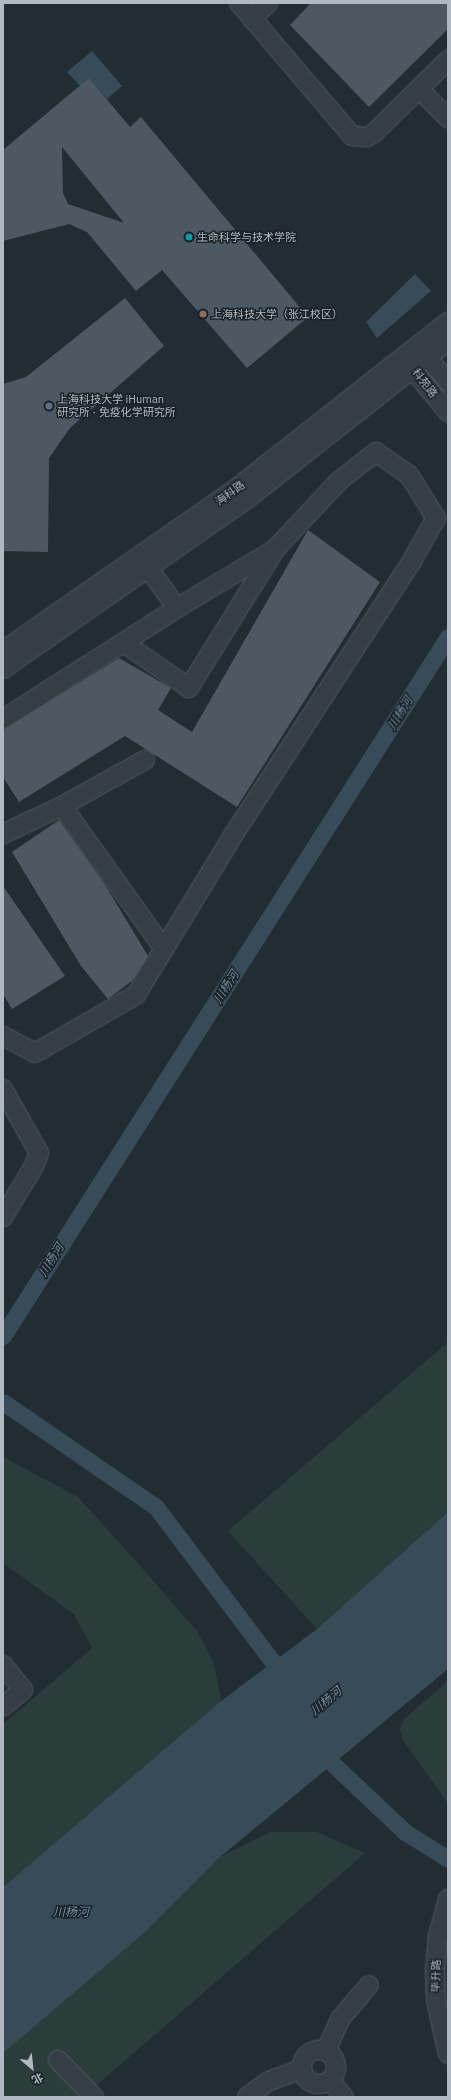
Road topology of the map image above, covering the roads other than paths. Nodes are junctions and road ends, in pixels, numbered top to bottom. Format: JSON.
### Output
{"nodes":[{"id":1,"x":239,"y":3,"type":"edge"},
{"id":2,"x":268,"y":3,"type":"edge"},
{"id":3,"x":252,"y":19,"type":"junction"},
{"id":4,"x":448,"y":60,"type":"edge"},
{"id":5,"x":420,"y":90,"type":"junction"},
{"id":6,"x":448,"y":118,"type":"edge"},
{"id":7,"x":448,"y":322,"type":"edge"},
{"id":8,"x":448,"y":341,"type":"edge"},
{"id":9,"x":428,"y":358,"type":"junction"},
{"id":10,"x":412,"y":361,"type":"junction"},
{"id":11,"x":448,"y":382,"type":"edge"},
{"id":12,"x":448,"y":412,"type":"edge"},
{"id":13,"x":276,"y":548,"type":"junction"},
{"id":14,"x":148,"y":568,"type":"junction"},
{"id":15,"x":177,"y":608,"type":"junction"},
{"id":16,"x":124,"y":643,"type":"junction"},
{"id":17,"x":3,"y":651,"type":"edge"},
{"id":18,"x":3,"y":669,"type":"edge"},
{"id":19,"x":3,"y":719,"type":"edge"},
{"id":20,"x":145,"y":760,"type":"dead end"},
{"id":21,"x":62,"y":806,"type":"junction"},
{"id":22,"x":3,"y":834,"type":"edge"},
{"id":23,"x":164,"y":949,"type":"junction"},
{"id":24,"x":3,"y":1036,"type":"edge"},
{"id":25,"x":3,"y":1089,"type":"edge"},
{"id":26,"x":3,"y":1217,"type":"edge"},
{"id":27,"x":3,"y":1665,"type":"edge"},
{"id":28,"x":3,"y":1708,"type":"edge"},
{"id":29,"x":446,"y":1903,"type":"edge"},
{"id":30,"x":369,"y":1985,"type":"dead end"},
{"id":31,"x":326,"y":2051,"type":"junction"},
{"id":32,"x":448,"y":2054,"type":"edge"},
{"id":33,"x":58,"y":2060,"type":"dead end"},
{"id":34,"x":302,"y":2070,"type":"junction"},
{"id":35,"x":330,"y":2080,"type":"junction"},
{"id":36,"x":94,"y":2097,"type":"edge"},
{"id":37,"x":247,"y":2097,"type":"edge"},
{"id":38,"x":344,"y":2097,"type":"edge"}],
"edges":[{"from":1,"to":3,"type":"street"},
{"from":2,"to":3,"type":"street"},
{"from":3,"to":5,"type":"street"},
{"from":4,"to":5,"type":"street"},
{"from":5,"to":6,"type":"street"},
{"from":7,"to":10,"type":"street","name":"海科路"},
{"from":8,"to":9,"type":"street"},
{"from":9,"to":10,"type":"street","name":"科苑路"},
{"from":9,"to":11,"type":"street","name":"科苑路"},
{"from":10,"to":12,"type":"street","name":"科苑路"},
{"from":10,"to":14,"type":"street","name":"海科路"},
{"from":10,"to":17,"type":"street","name":"海科路"},
{"from":13,"to":15,"type":"street"},
{"from":13,"to":16,"type":"street"},
{"from":13,"to":23,"type":"street"},
{"from":14,"to":15,"type":"street"},
{"from":14,"to":18,"type":"street","name":"海科路"},
{"from":15,"to":16,"type":"street"},
{"from":16,"to":19,"type":"street"},
{"from":20,"to":21,"type":"street"},
{"from":21,"to":22,"type":"street"},
{"from":21,"to":23,"type":"street"},
{"from":23,"to":24,"type":"street"},
{"from":25,"to":26,"type":"street"},
{"from":27,"to":28,"type":"street"},
{"from":29,"to":32,"type":"street","name":"毕升路"},
{"from":30,"to":31,"type":"street"},
{"from":31,"to":34,"type":"street"},
{"from":31,"to":35,"type":"street"},
{"from":33,"to":36,"type":"street"},
{"from":34,"to":35,"type":"street"},
{"from":34,"to":37,"type":"street"},
{"from":35,"to":38,"type":"street"}]}
